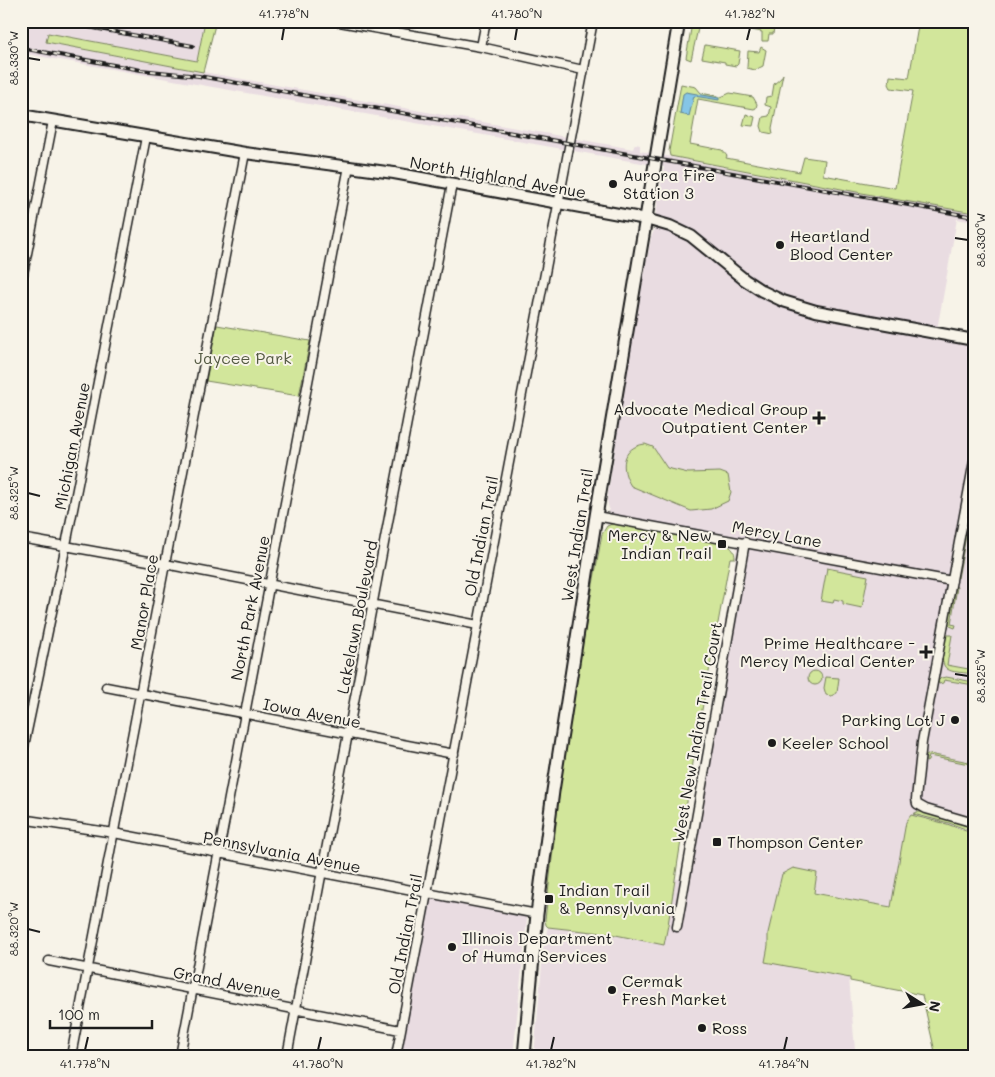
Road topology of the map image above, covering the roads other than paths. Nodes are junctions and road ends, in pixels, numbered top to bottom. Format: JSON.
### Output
{"nodes":[{"id":1,"x":334,"y":21,"type":"edge"},
{"id":2,"x":486,"y":21,"type":"edge"},
{"id":3,"x":593,"y":21,"type":"edge"},
{"id":4,"x":679,"y":21,"type":"edge"},
{"id":5,"x":380,"y":26,"type":"edge"},
{"id":6,"x":481,"y":48,"type":"junction"},
{"id":7,"x":583,"y":70,"type":"junction"},
{"id":8,"x":21,"y":115,"type":"edge"},
{"id":9,"x":53,"y":121,"type":"junction"},
{"id":10,"x":146,"y":137,"type":"junction"},
{"id":11,"x":245,"y":153,"type":"junction"},
{"id":12,"x":349,"y":166,"type":"junction"},
{"id":13,"x":452,"y":184,"type":"junction"},
{"id":14,"x":558,"y":204,"type":"junction"},
{"id":15,"x":646,"y":219,"type":"junction"},
{"id":16,"x":21,"y":284,"type":"edge"},
{"id":17,"x":974,"y":340,"type":"edge"},
{"id":18,"x":974,"y":461,"type":"edge"},
{"id":19,"x":596,"y":516,"type":"junction"},
{"id":20,"x":21,"y":538,"type":"edge"},
{"id":21,"x":745,"y":542,"type":"junction"},
{"id":22,"x":66,"y":546,"type":"junction"},
{"id":23,"x":165,"y":564,"type":"junction"},
{"id":24,"x":952,"y":581,"type":"junction"},
{"id":25,"x":269,"y":584,"type":"junction"},
{"id":26,"x":373,"y":604,"type":"junction"},
{"id":27,"x":478,"y":625,"type":"junction"},
{"id":28,"x":106,"y":687,"type":"dead end"},
{"id":29,"x":141,"y":694,"type":"junction"},
{"id":30,"x":244,"y":714,"type":"junction"},
{"id":31,"x":349,"y":734,"type":"junction"},
{"id":32,"x":454,"y":754,"type":"junction"},
{"id":33,"x":21,"y":760,"type":"edge"},
{"id":34,"x":21,"y":819,"type":"edge"},
{"id":35,"x":974,"y":823,"type":"edge"},
{"id":36,"x":114,"y":833,"type":"junction"},
{"id":37,"x":218,"y":853,"type":"junction"},
{"id":38,"x":323,"y":874,"type":"junction"},
{"id":39,"x":426,"y":894,"type":"junction"},
{"id":40,"x":537,"y":914,"type":"junction"},
{"id":41,"x":677,"y":927,"type":"dead end"},
{"id":42,"x":49,"y":961,"type":"dead end"},
{"id":43,"x":88,"y":968,"type":"junction"},
{"id":44,"x":193,"y":989,"type":"junction"},
{"id":45,"x":296,"y":1010,"type":"junction"},
{"id":46,"x":400,"y":1030,"type":"junction"},
{"id":47,"x":71,"y":1056,"type":"edge"},
{"id":48,"x":180,"y":1056,"type":"edge"},
{"id":49,"x":287,"y":1056,"type":"edge"},
{"id":50,"x":396,"y":1056,"type":"edge"},
{"id":51,"x":524,"y":1056,"type":"edge"}],
"edges":[{"from":1,"to":5,"type":"street"},
{"from":2,"to":6,"type":"street"},
{"from":3,"to":7,"type":"street","name":"Old Indian Trail"},
{"from":4,"to":15,"type":"main road","name":"West Indian Trail"},
{"from":5,"to":6,"type":"street"},
{"from":6,"to":7,"type":"street"},
{"from":7,"to":14,"type":"street","name":"Old Indian Trail"},
{"from":8,"to":9,"type":"street","name":"North Highland Avenue"},
{"from":9,"to":10,"type":"street","name":"North Highland Avenue"},
{"from":9,"to":16,"type":"street"},
{"from":10,"to":11,"type":"street","name":"North Highland Avenue"},
{"from":10,"to":22,"type":"street","name":"Michigan Avenue"},
{"from":11,"to":12,"type":"street","name":"North Highland Avenue"},
{"from":11,"to":23,"type":"street","name":"Manor Place"},
{"from":12,"to":13,"type":"street","name":"North Highland Avenue"},
{"from":12,"to":25,"type":"street","name":"North Park Avenue"},
{"from":13,"to":14,"type":"street","name":"North Highland Avenue"},
{"from":13,"to":26,"type":"street","name":"Lakelawn Boulevard"},
{"from":14,"to":15,"type":"street","name":"North Highland Avenue"},
{"from":14,"to":27,"type":"street","name":"Old Indian Trail"},
{"from":15,"to":17,"type":"street","name":"North Highland Avenue"},
{"from":15,"to":19,"type":"main road","name":"West Indian Trail"},
{"from":18,"to":24,"type":"street"},
{"from":19,"to":21,"type":"street","name":"Mercy Lane"},
{"from":19,"to":40,"type":"main road","name":"West Indian Trail"},
{"from":20,"to":22,"type":"street"},
{"from":21,"to":24,"type":"street","name":"Mercy Lane"},
{"from":21,"to":41,"type":"street","name":"West New Indian Trail Court"},
{"from":22,"to":23,"type":"street"},
{"from":22,"to":33,"type":"street","name":"Michigan Avenue"},
{"from":23,"to":25,"type":"street"},
{"from":23,"to":29,"type":"street","name":"Manor Place"},
{"from":24,"to":35,"type":"street"},
{"from":25,"to":26,"type":"street"},
{"from":25,"to":30,"type":"street","name":"North Park Avenue"},
{"from":26,"to":27,"type":"street"},
{"from":26,"to":31,"type":"street","name":"Lakelawn Boulevard"},
{"from":27,"to":32,"type":"street","name":"Old Indian Trail"},
{"from":28,"to":29,"type":"street","name":"Iowa Avenue"},
{"from":29,"to":30,"type":"street","name":"Iowa Avenue"},
{"from":29,"to":36,"type":"street","name":"Manor Place"},
{"from":30,"to":31,"type":"street","name":"Iowa Avenue"},
{"from":30,"to":37,"type":"street","name":"North Park Avenue"},
{"from":31,"to":32,"type":"street","name":"Iowa Avenue"},
{"from":31,"to":38,"type":"street","name":"Lakelawn Boulevard"},
{"from":32,"to":39,"type":"street","name":"Old Indian Trail"},
{"from":34,"to":36,"type":"street","name":"Pennsylvania Avenue"},
{"from":36,"to":37,"type":"street","name":"Pennsylvania Avenue"},
{"from":36,"to":43,"type":"street","name":"Manor Place"},
{"from":37,"to":38,"type":"street","name":"Pennsylvania Avenue"},
{"from":37,"to":44,"type":"street","name":"North Park Avenue"},
{"from":38,"to":39,"type":"street","name":"Pennsylvania Avenue"},
{"from":38,"to":45,"type":"street","name":"Lakelawn Boulevard"},
{"from":39,"to":40,"type":"street","name":"Pennsylvania Avenue"},
{"from":39,"to":46,"type":"street","name":"Old Indian Trail"},
{"from":40,"to":51,"type":"main road","name":"West Indian Trail"},
{"from":42,"to":43,"type":"street","name":"Grand Avenue"},
{"from":43,"to":44,"type":"street","name":"Grand Avenue"},
{"from":43,"to":47,"type":"street","name":"Manor Place"},
{"from":44,"to":45,"type":"street","name":"Grand Avenue"},
{"from":44,"to":48,"type":"street","name":"North Park Avenue"},
{"from":45,"to":46,"type":"street","name":"Grand Avenue"},
{"from":45,"to":49,"type":"street","name":"Lakelawn Boulevard"},
{"from":46,"to":50,"type":"street","name":"Old Indian Trail"}]}
